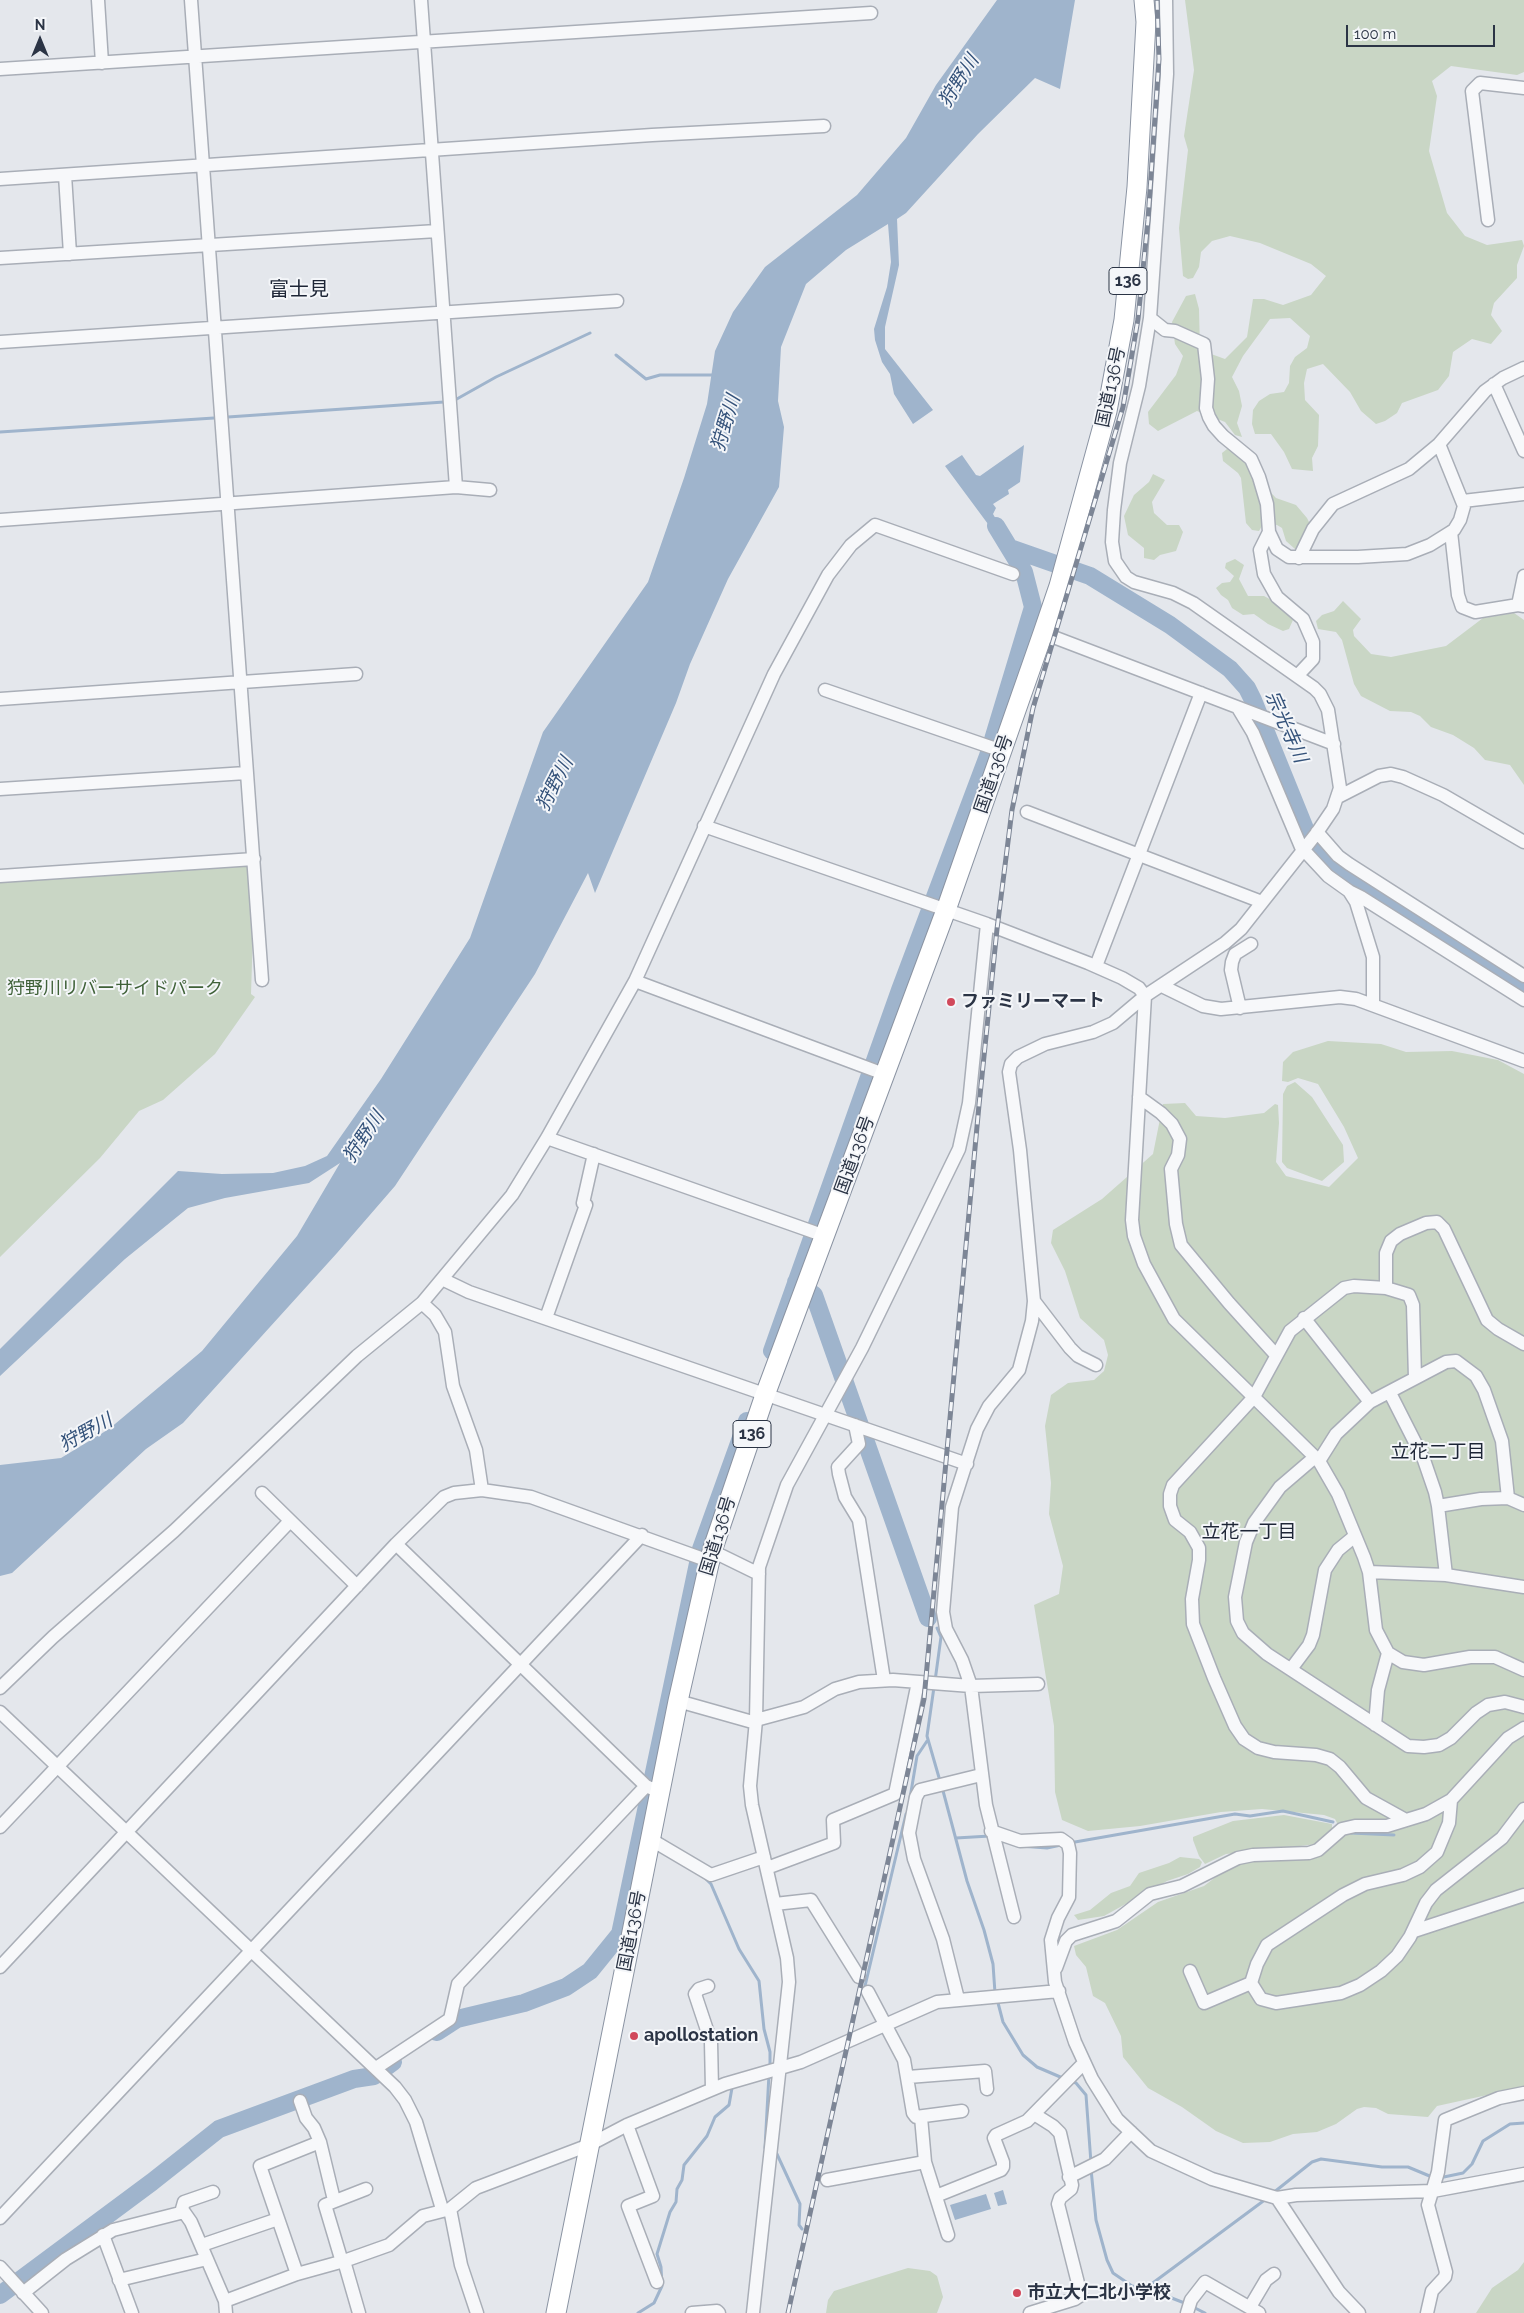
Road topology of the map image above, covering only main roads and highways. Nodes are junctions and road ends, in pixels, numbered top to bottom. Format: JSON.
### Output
{"nodes":[{"id":1,"x":1144,"y":0,"type":"edge"},
{"id":2,"x":556,"y":2313,"type":"edge"}],
"edges":[{"from":1,"to":2,"type":"highway","name":"国道136号","number":"136"}]}
